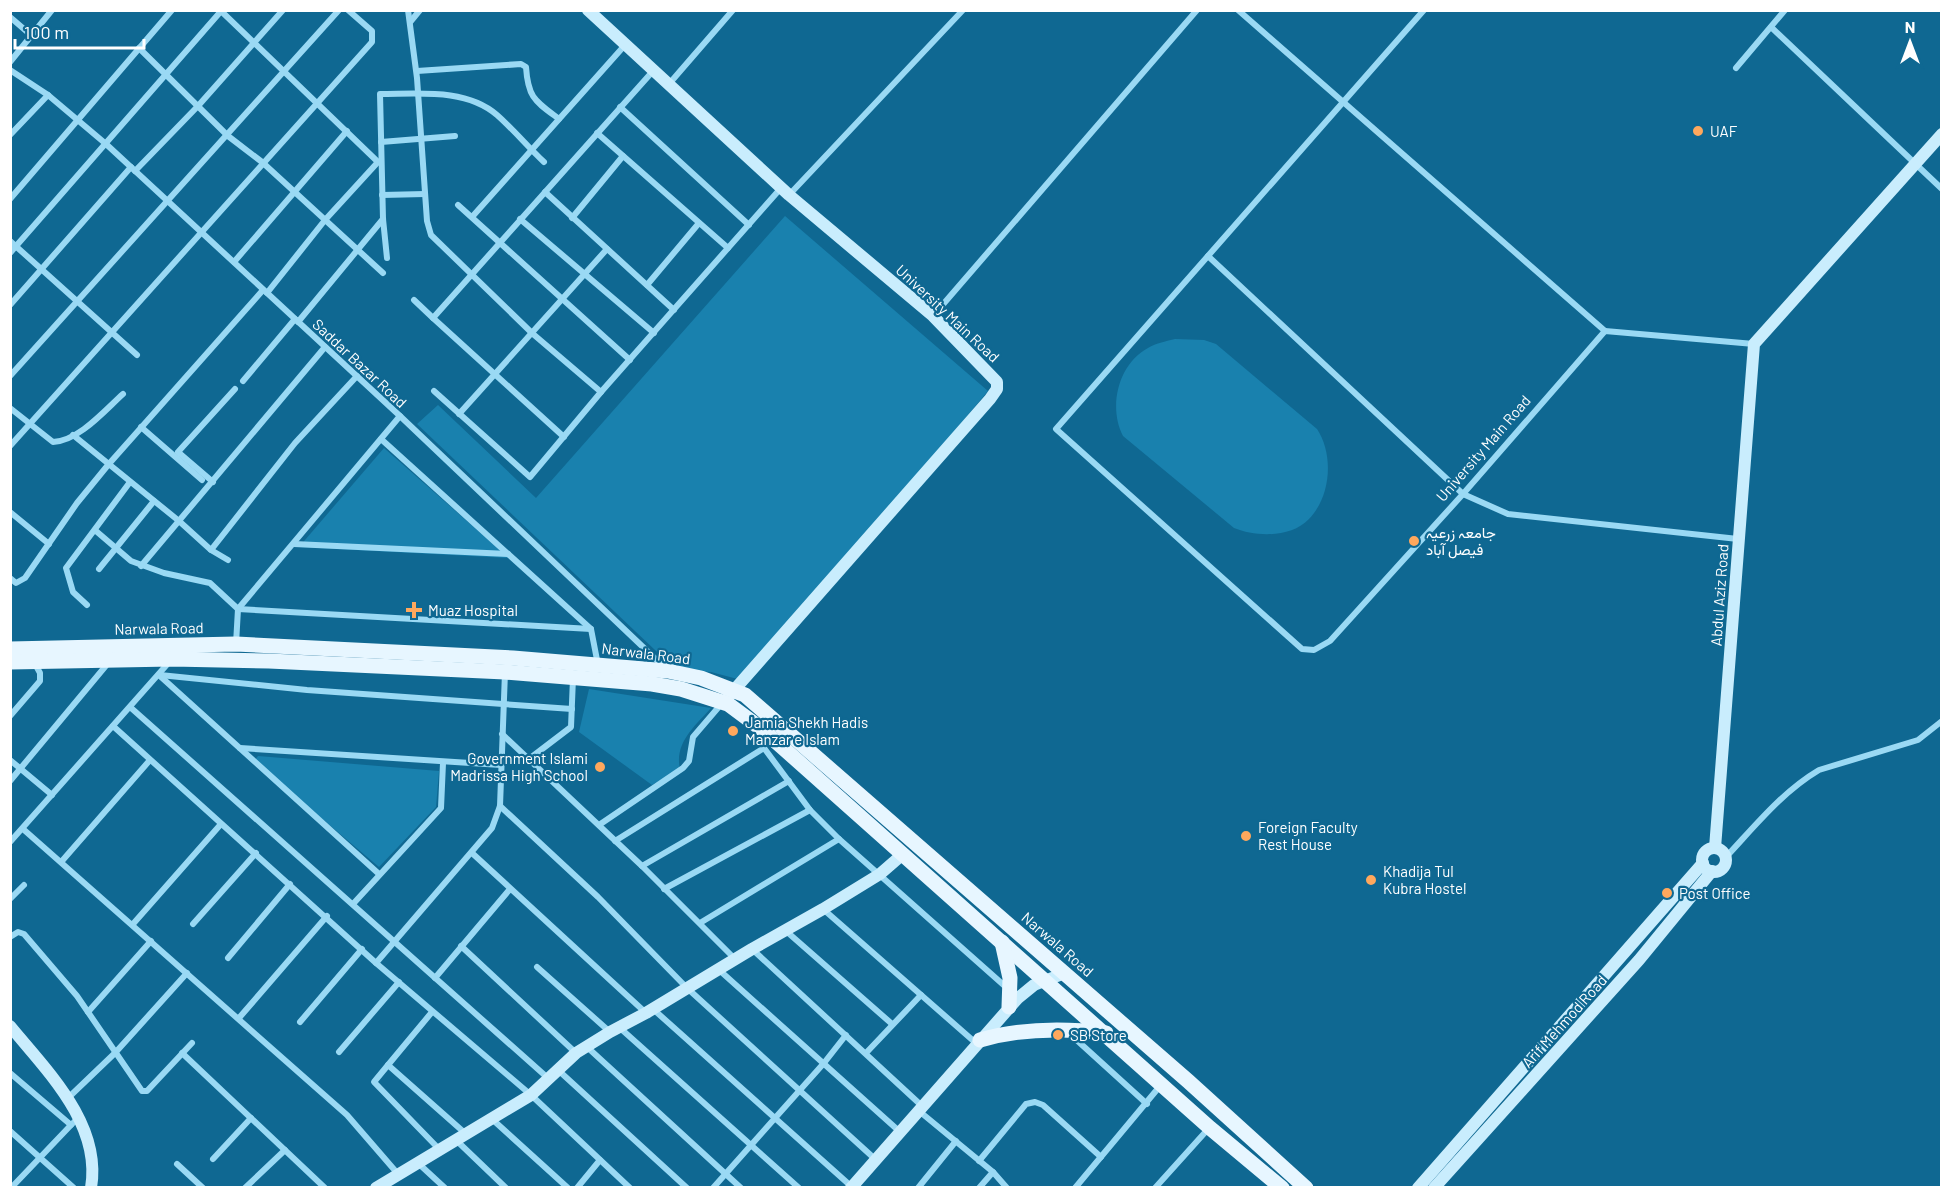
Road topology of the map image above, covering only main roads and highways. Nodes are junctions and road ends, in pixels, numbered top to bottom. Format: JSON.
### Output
{"nodes":[{"id":1,"x":10,"y":649,"type":"edge"},
{"id":2,"x":10,"y":662,"type":"edge"},
{"id":3,"x":1002,"y":942,"type":"junction"},
{"id":4,"x":1013,"y":999,"type":"road end"},
{"id":5,"x":1106,"y":1033,"type":"junction"},
{"id":6,"x":978,"y":1042,"type":"road end"},
{"id":7,"x":1282,"y":1188,"type":"edge"},
{"id":8,"x":1306,"y":1188,"type":"edge"}],
"edges":[{"from":1,"to":8,"type":"main road","name":"Narwala Road"},
{"from":2,"to":3,"type":"main road","name":"Narwala Road"},
{"from":3,"to":4,"type":"main road"},
{"from":3,"to":5,"type":"main road","name":"Narwala Road"},
{"from":5,"to":6,"type":"main road"},
{"from":5,"to":7,"type":"main road","name":"Narwala Road"}]}
